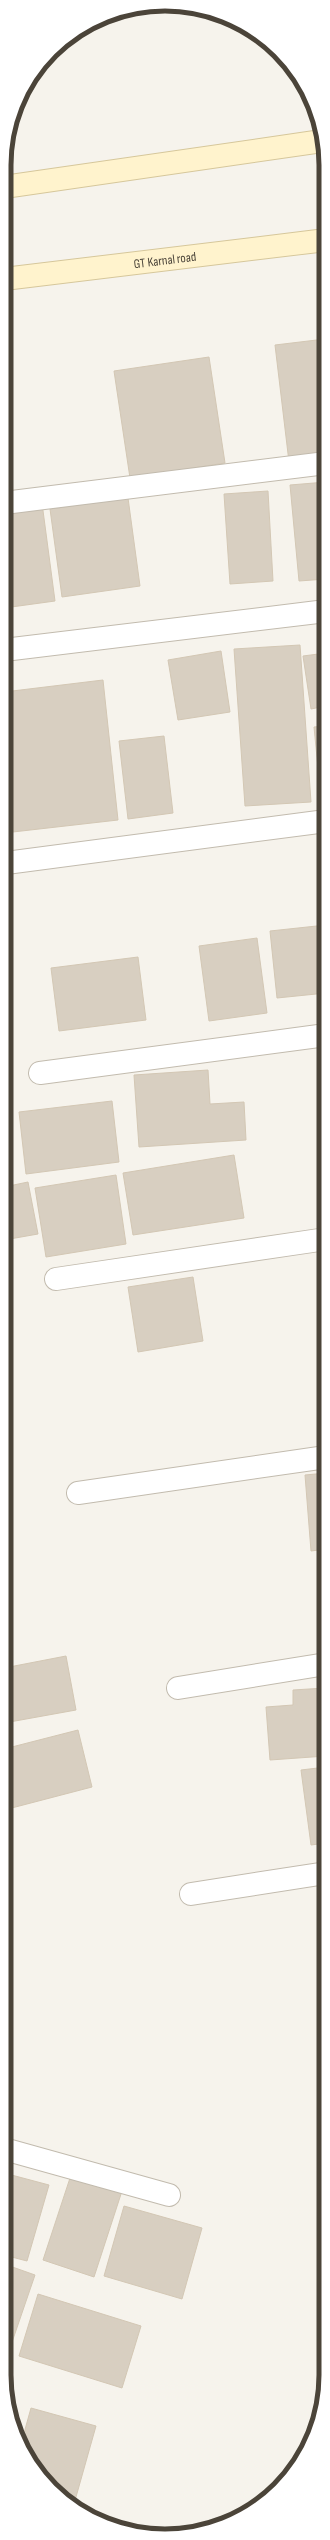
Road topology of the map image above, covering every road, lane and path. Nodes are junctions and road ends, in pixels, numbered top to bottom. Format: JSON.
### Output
{"nodes":[{"id":1,"x":317,"y":142,"type":"edge"},
{"id":2,"x":11,"y":186,"type":"edge"},
{"id":3,"x":319,"y":241,"type":"edge"},
{"id":4,"x":11,"y":278,"type":"edge"},
{"id":5,"x":319,"y":464,"type":"edge"},
{"id":6,"x":11,"y":502,"type":"edge"},
{"id":7,"x":319,"y":612,"type":"edge"},
{"id":8,"x":11,"y":649,"type":"edge"},
{"id":9,"x":319,"y":822,"type":"edge"},
{"id":10,"x":11,"y":862,"type":"edge"},
{"id":11,"x":319,"y":1036,"type":"edge"},
{"id":12,"x":40,"y":1073,"type":"dead end"},
{"id":13,"x":319,"y":1239,"type":"edge"},
{"id":14,"x":56,"y":1279,"type":"dead end"},
{"id":15,"x":319,"y":1458,"type":"edge"},
{"id":16,"x":78,"y":1493,"type":"dead end"},
{"id":17,"x":319,"y":1665,"type":"edge"},
{"id":18,"x":178,"y":1688,"type":"dead end"},
{"id":19,"x":319,"y":1874,"type":"edge"},
{"id":20,"x":191,"y":1894,"type":"dead end"},
{"id":21,"x":11,"y":2151,"type":"edge"},
{"id":22,"x":169,"y":2196,"type":"dead end"}],
"edges":[{"from":1,"to":2,"type":"main road"},
{"from":3,"to":4,"type":"main road","name":"GT Karnal road"},
{"from":5,"to":6,"type":"street"},
{"from":7,"to":8,"type":"street"},
{"from":9,"to":10,"type":"street"},
{"from":11,"to":12,"type":"street"},
{"from":13,"to":14,"type":"street"},
{"from":15,"to":16,"type":"street"},
{"from":17,"to":18,"type":"street"},
{"from":19,"to":20,"type":"street"},
{"from":21,"to":22,"type":"street"}]}
